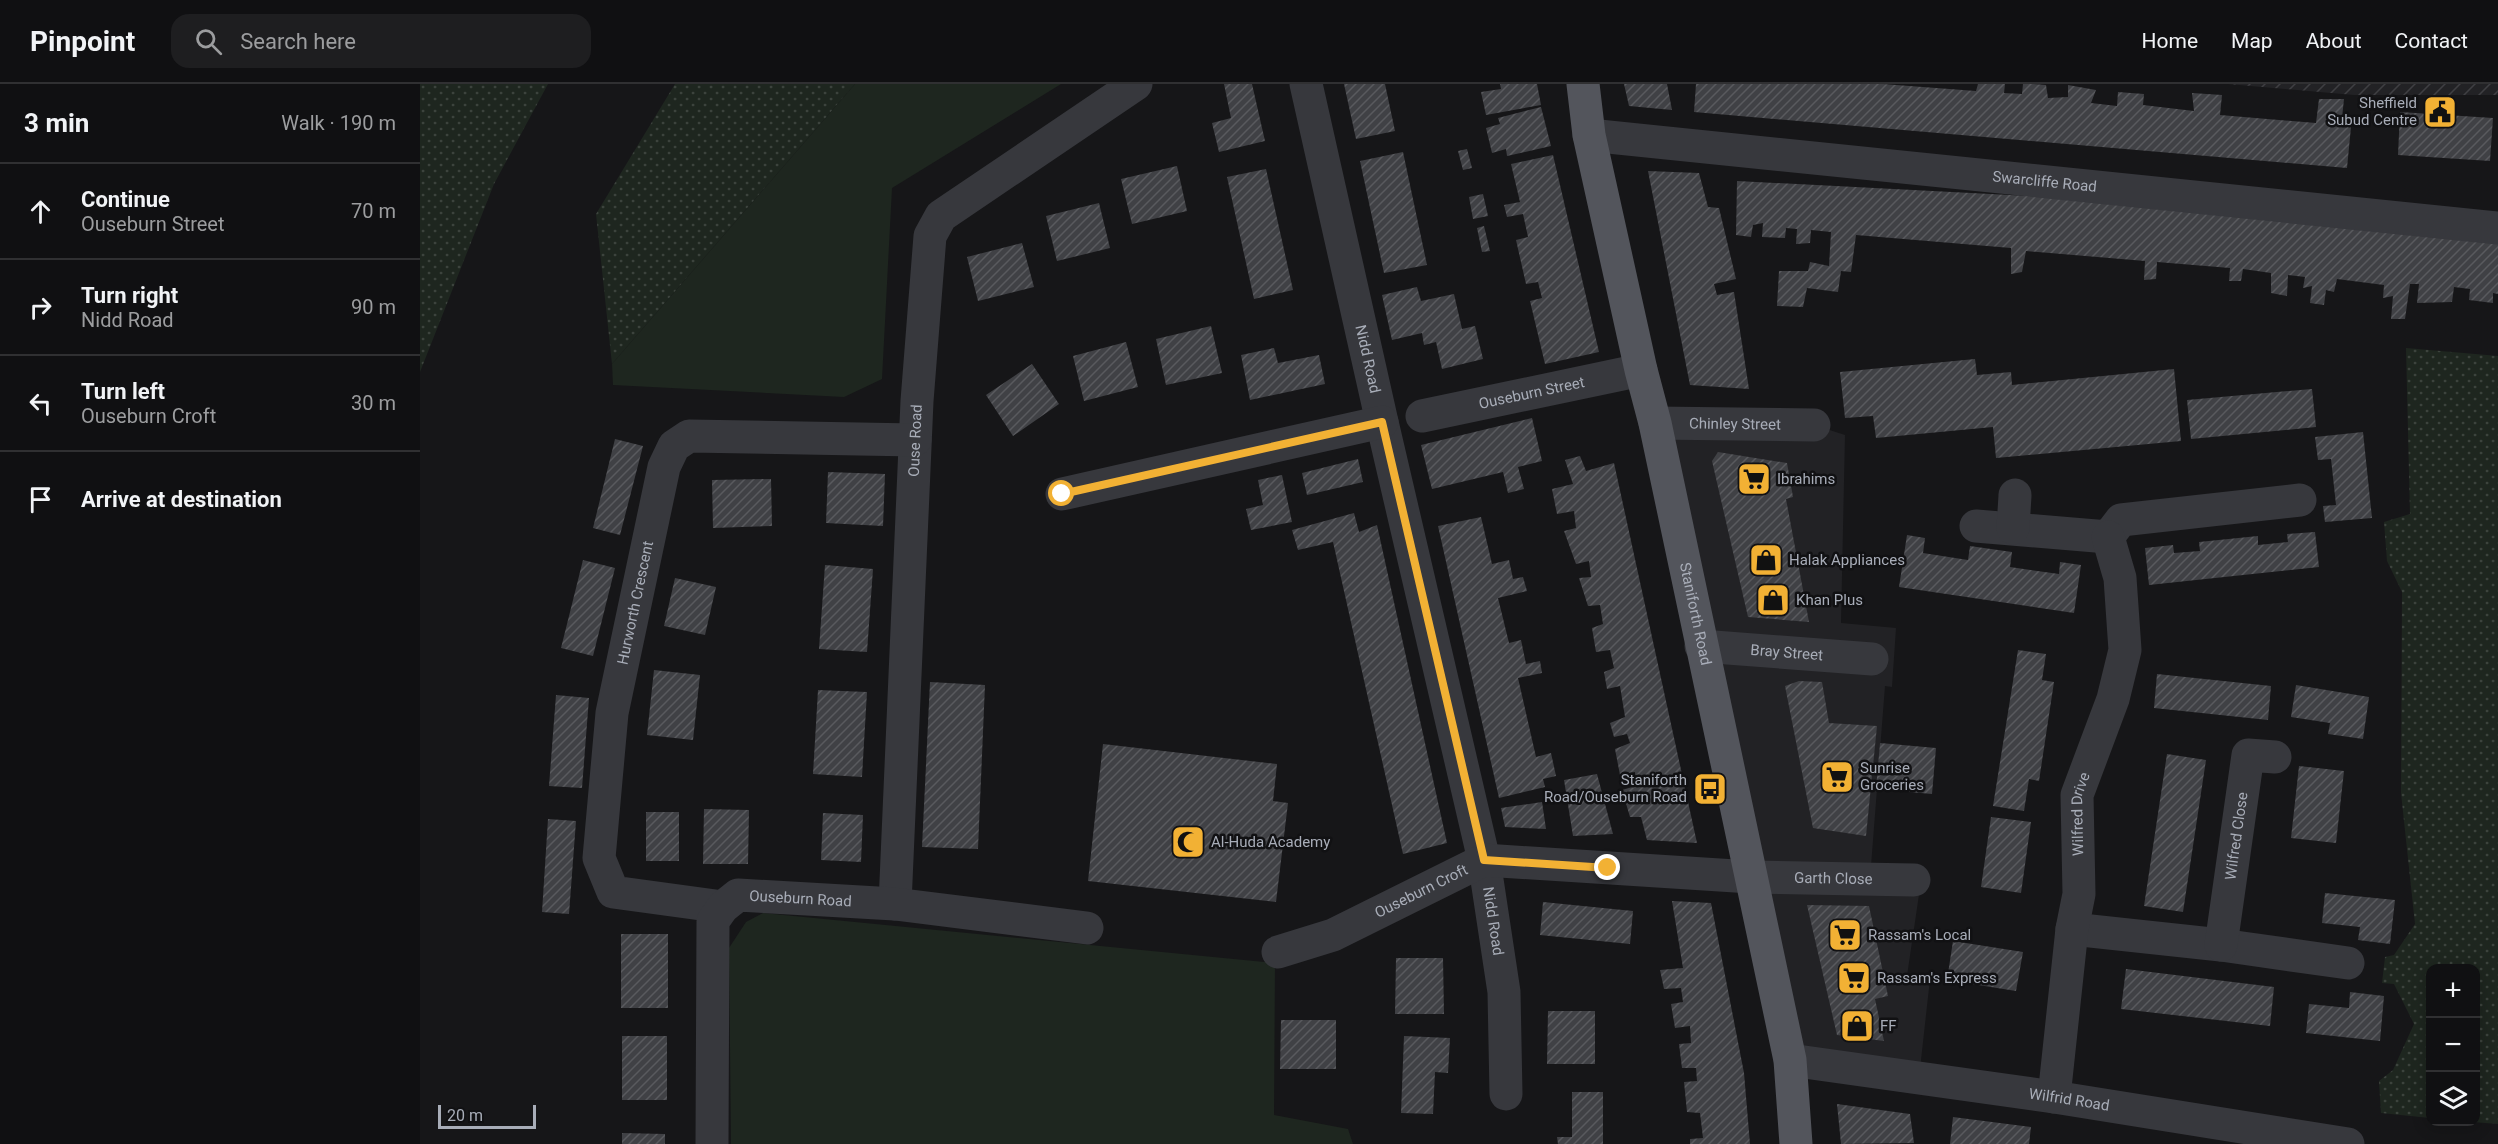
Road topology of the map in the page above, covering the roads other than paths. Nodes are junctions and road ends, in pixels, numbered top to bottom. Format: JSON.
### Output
{"nodes":[{"id":1,"x":1136,"y":84,"type":"edge"},
{"id":2,"x":1306,"y":84,"type":"edge"},
{"id":3,"x":1583,"y":84,"type":"edge"},
{"id":4,"x":1589,"y":135,"type":"junction"},
{"id":5,"x":2498,"y":228,"type":"edge"},
{"id":6,"x":1641,"y":370,"type":"junction"},
{"id":7,"x":1422,"y":416,"type":"dead end"},
{"id":8,"x":1382,"y":422,"type":"junction"},
{"id":9,"x":1654,"y":423,"type":"junction"},
{"id":10,"x":1814,"y":424,"type":"dead end"},
{"id":11,"x":915,"y":441,"type":"junction"},
{"id":12,"x":1062,"y":494,"type":"dead end"},
{"id":13,"x":2015,"y":495,"type":"dead end"},
{"id":14,"x":2300,"y":500,"type":"dead end"},
{"id":15,"x":1976,"y":526,"type":"dead end"},
{"id":16,"x":2013,"y":528,"type":"junction"},
{"id":17,"x":2108,"y":537,"type":"junction"},
{"id":18,"x":1701,"y":646,"type":"junction"},
{"id":19,"x":1872,"y":659,"type":"dead end"},
{"id":20,"x":2275,"y":757,"type":"dead end"},
{"id":21,"x":1484,"y":860,"type":"junction"},
{"id":22,"x":1751,"y":877,"type":"junction"},
{"id":23,"x":1914,"y":880,"type":"dead end"},
{"id":24,"x":895,"y":904,"type":"junction"},
{"id":25,"x":723,"y":907,"type":"junction"},
{"id":26,"x":1087,"y":928,"type":"dead end"},
{"id":27,"x":2072,"y":929,"type":"junction"},
{"id":28,"x":2221,"y":945,"type":"junction"},
{"id":29,"x":1278,"y":952,"type":"dead end"},
{"id":30,"x":2348,"y":963,"type":"dead end"},
{"id":31,"x":1790,"y":1060,"type":"junction"},
{"id":32,"x":1506,"y":1094,"type":"dead end"},
{"id":33,"x":2054,"y":1097,"type":"junction"},
{"id":34,"x":2329,"y":1143,"type":"edge"},
{"id":35,"x":712,"y":1144,"type":"edge"},
{"id":36,"x":1796,"y":1144,"type":"edge"}],
"edges":[{"from":1,"to":11,"type":"street","name":"Ouse Road"},
{"from":2,"to":8,"type":"street","name":"Nidd Road"},
{"from":3,"to":4,"type":"main road","name":"Staniforth Road"},
{"from":4,"to":5,"type":"street","name":"Swarcliffe Road"},
{"from":4,"to":6,"type":"main road","name":"Staniforth Road"},
{"from":6,"to":7,"type":"street","name":"Ouseburn Street"},
{"from":6,"to":9,"type":"main road","name":"Staniforth Road"},
{"from":8,"to":12,"type":"street"},
{"from":8,"to":21,"type":"street","name":"Nidd Road"},
{"from":9,"to":10,"type":"street","name":"Chinley Street"},
{"from":9,"to":18,"type":"main road","name":"Staniforth Road"},
{"from":11,"to":24,"type":"street","name":"Ouse Road"},
{"from":11,"to":25,"type":"street","name":"Hurworth Crescent"},
{"from":13,"to":16,"type":"street"},
{"from":14,"to":17,"type":"street"},
{"from":15,"to":16,"type":"street"},
{"from":16,"to":17,"type":"street"},
{"from":17,"to":27,"type":"street","name":"Wilfred Drive"},
{"from":18,"to":19,"type":"street","name":"Bray Street"},
{"from":18,"to":22,"type":"main road","name":"Staniforth Road"},
{"from":20,"to":28,"type":"street","name":"Wilfred Close"},
{"from":21,"to":22,"type":"street","name":"Ouseburn Croft"},
{"from":21,"to":29,"type":"street","name":"Ouseburn Croft"},
{"from":21,"to":32,"type":"street","name":"Nidd Road"},
{"from":22,"to":23,"type":"street","name":"Garth Close"},
{"from":22,"to":31,"type":"main road","name":"Staniforth Road"},
{"from":24,"to":25,"type":"street","name":"Ouseburn Road"},
{"from":24,"to":26,"type":"street","name":"Ouseburn Road"},
{"from":25,"to":35,"type":"street"},
{"from":27,"to":28,"type":"street"},
{"from":27,"to":33,"type":"street","name":"Wilfred Drive"},
{"from":28,"to":30,"type":"street"},
{"from":31,"to":33,"type":"street","name":"Wilfrid Road"},
{"from":31,"to":36,"type":"main road","name":"Staniforth Road"},
{"from":33,"to":34,"type":"street","name":"Wilfrid Road"}]}
